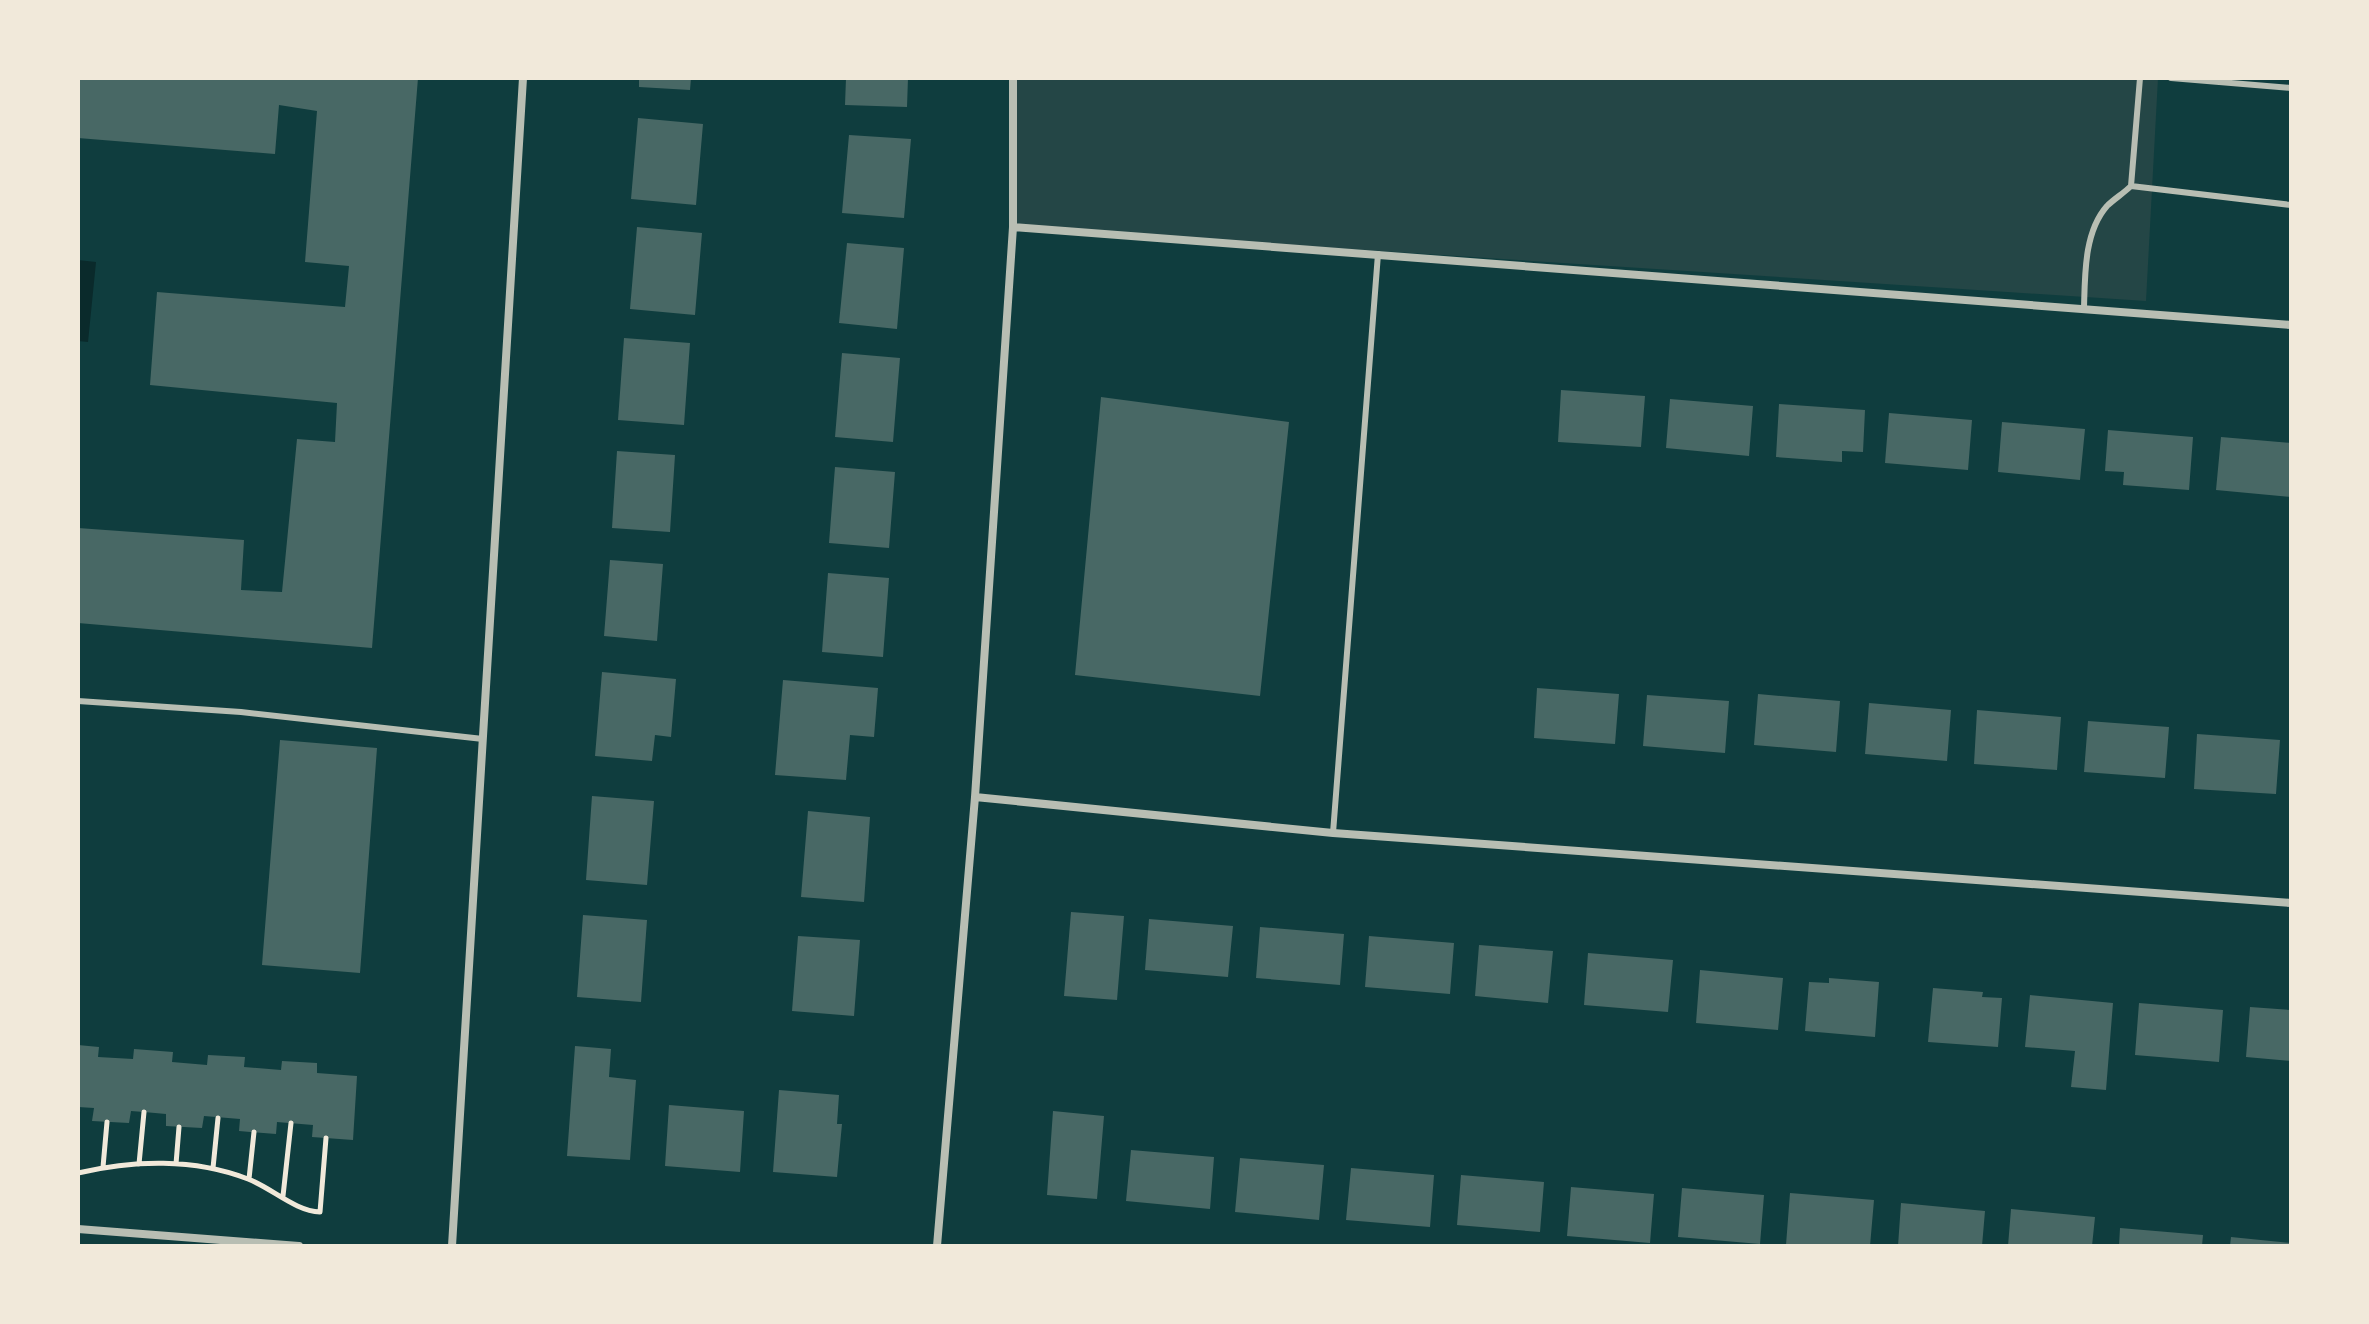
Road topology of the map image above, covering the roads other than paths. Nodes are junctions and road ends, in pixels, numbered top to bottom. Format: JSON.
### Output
{"nodes":[{"id":1,"x":523,"y":78,"type":"edge"},
{"id":2,"x":1013,"y":78,"type":"edge"},
{"id":3,"x":2140,"y":78,"type":"edge"},
{"id":4,"x":2171,"y":78,"type":"edge"},
{"id":5,"x":2291,"y":88,"type":"edge"},
{"id":6,"x":2131,"y":186,"type":"junction"},
{"id":7,"x":2291,"y":205,"type":"edge"},
{"id":8,"x":1013,"y":227,"type":"junction"},
{"id":9,"x":1378,"y":254,"type":"junction"},
{"id":10,"x":2084,"y":308,"type":"junction"},
{"id":11,"x":2291,"y":325,"type":"edge"},
{"id":12,"x":78,"y":701,"type":"edge"},
{"id":13,"x":483,"y":739,"type":"junction"},
{"id":14,"x":975,"y":797,"type":"junction"},
{"id":15,"x":1333,"y":833,"type":"junction"},
{"id":16,"x":2291,"y":903,"type":"edge"},
{"id":17,"x":78,"y":1229,"type":"edge"},
{"id":18,"x":299,"y":1246,"type":"edge"},
{"id":19,"x":452,"y":1246,"type":"edge"},
{"id":20,"x":937,"y":1246,"type":"edge"}],
"edges":[{"from":1,"to":13,"type":"street"},
{"from":2,"to":8,"type":"street"},
{"from":3,"to":6,"type":"lane"},
{"from":4,"to":5,"type":"lane"},
{"from":6,"to":7,"type":"lane"},
{"from":6,"to":10,"type":"lane"},
{"from":8,"to":9,"type":"street"},
{"from":8,"to":14,"type":"street"},
{"from":9,"to":10,"type":"street"},
{"from":9,"to":15,"type":"lane"},
{"from":10,"to":11,"type":"street"},
{"from":12,"to":13,"type":"lane"},
{"from":13,"to":19,"type":"street"},
{"from":14,"to":15,"type":"street"},
{"from":14,"to":20,"type":"street"},
{"from":15,"to":16,"type":"street"},
{"from":17,"to":18,"type":"street"}]}
